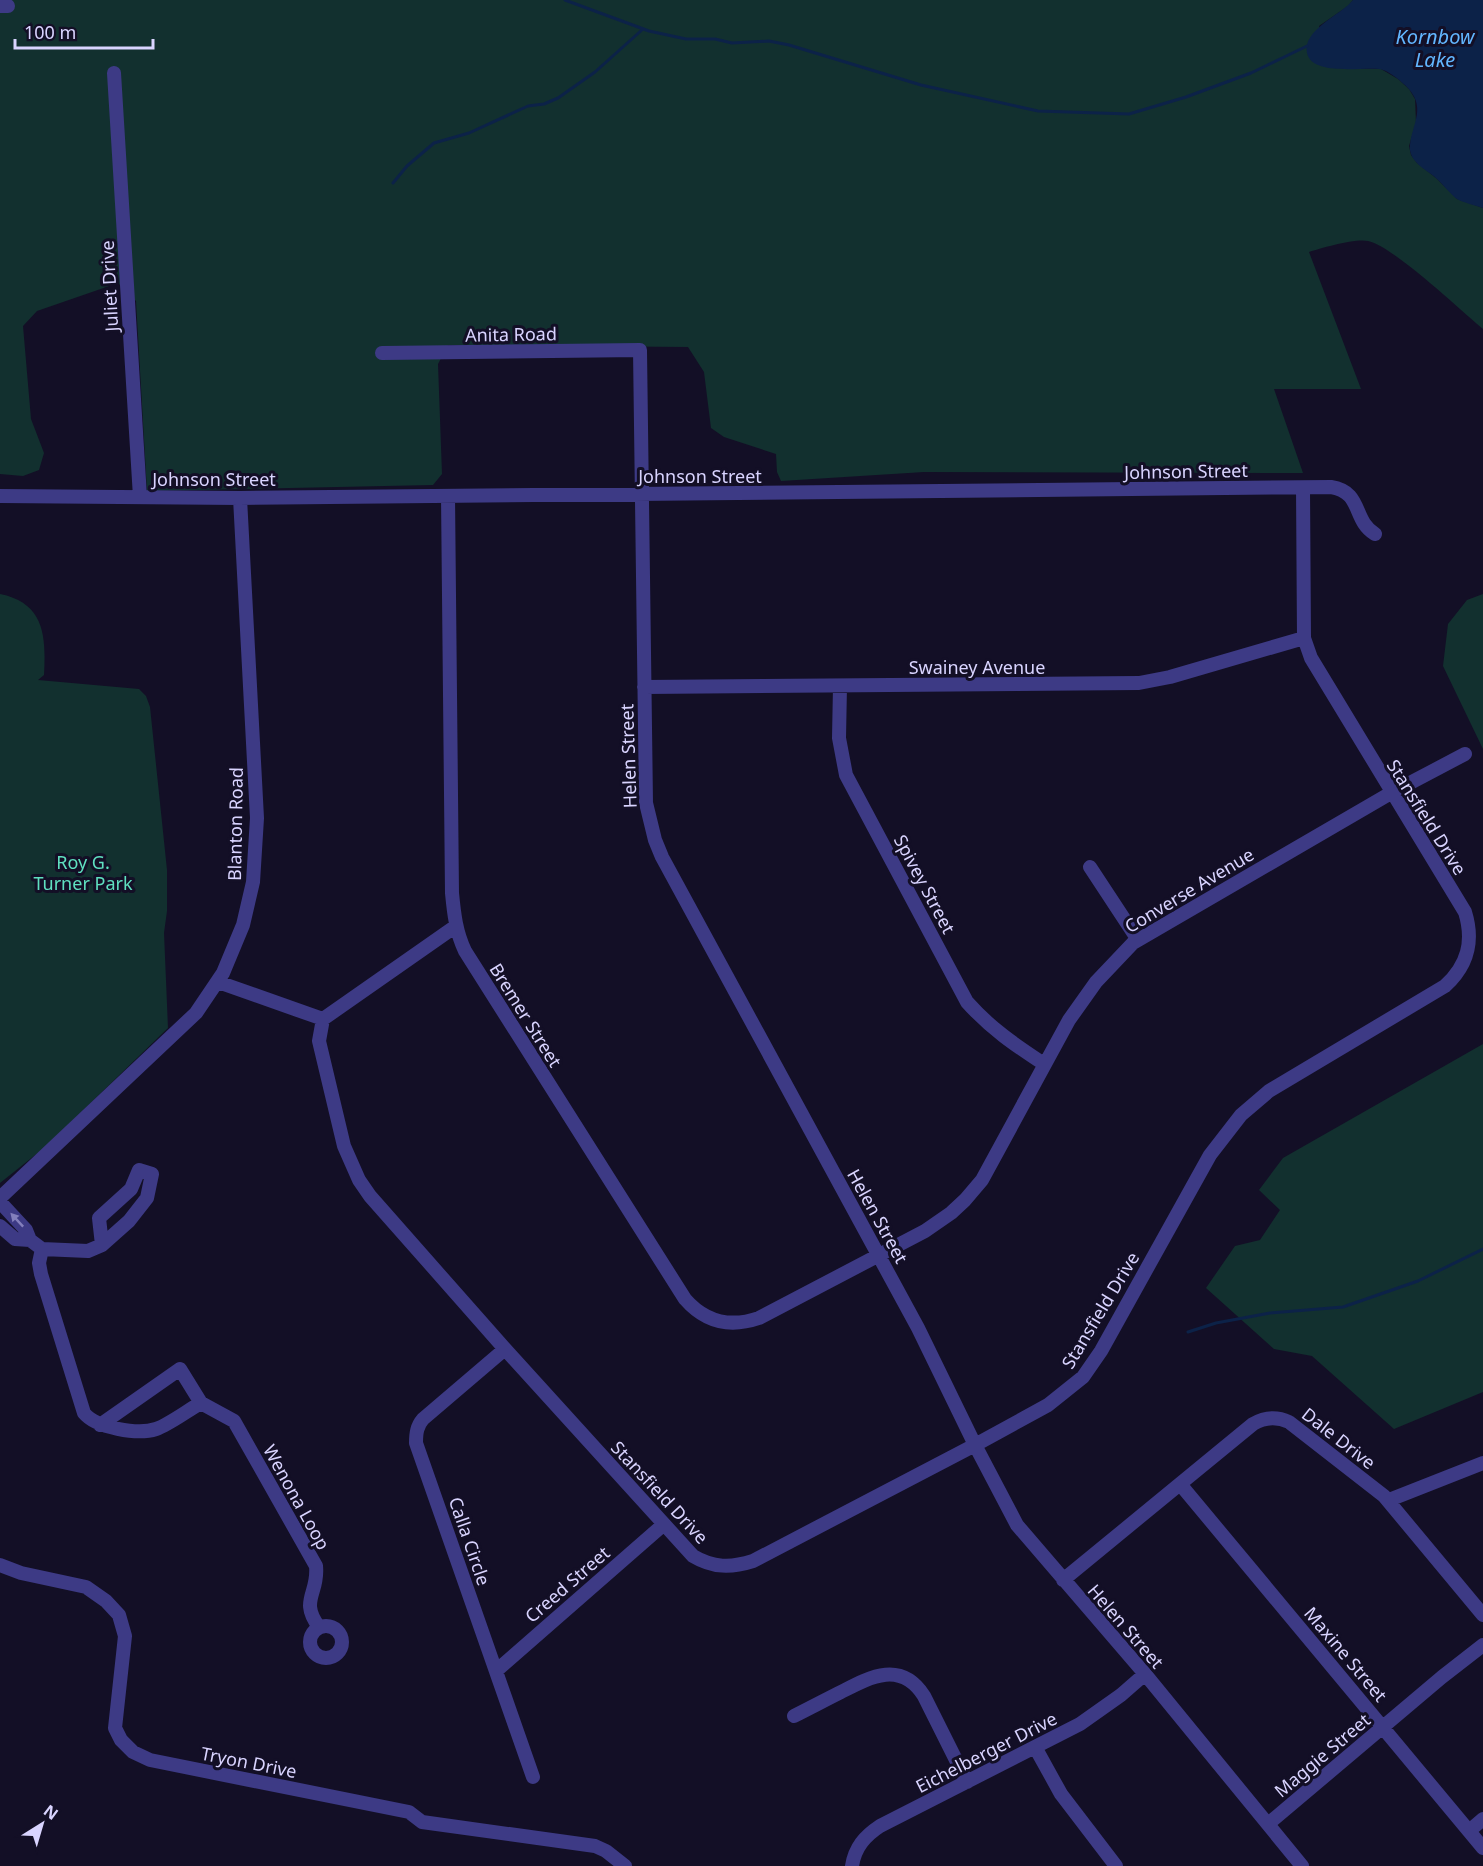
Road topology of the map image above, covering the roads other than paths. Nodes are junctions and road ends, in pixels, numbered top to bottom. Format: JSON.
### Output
{"nodes":[{"id":1,"x":114,"y":73,"type":"dead end"},
{"id":2,"x":640,"y":350,"type":"joint"},
{"id":3,"x":382,"y":353,"type":"dead end"},
{"id":4,"x":1303,"y":488,"type":"junction"},
{"id":5,"x":641,"y":495,"type":"junction"},
{"id":6,"x":0,"y":496,"type":"edge"},
{"id":7,"x":447,"y":496,"type":"junction"},
{"id":8,"x":140,"y":497,"type":"junction"},
{"id":9,"x":240,"y":498,"type":"junction"},
{"id":10,"x":1375,"y":534,"type":"dead end"},
{"id":11,"x":1304,"y":638,"type":"junction"},
{"id":12,"x":840,"y":686,"type":"junction"},
{"id":13,"x":644,"y":687,"type":"junction"},
{"id":14,"x":1465,"y":754,"type":"dead end"},
{"id":15,"x":1391,"y":793,"type":"junction"},
{"id":16,"x":1090,"y":867,"type":"dead end"},
{"id":17,"x":456,"y":926,"type":"junction"},
{"id":18,"x":1138,"y":940,"type":"junction"},
{"id":19,"x":218,"y":982,"type":"junction"},
{"id":20,"x":323,"y":1019,"type":"junction"},
{"id":21,"x":1044,"y":1064,"type":"junction"},
{"id":22,"x":0,"y":1200,"type":"edge"},
{"id":23,"x":0,"y":1226,"type":"edge"},
{"id":24,"x":30,"y":1240,"type":"junction"},
{"id":25,"x":102,"y":1245,"type":"junction"},
{"id":26,"x":42,"y":1249,"type":"junction"},
{"id":27,"x":879,"y":1254,"type":"junction"},
{"id":28,"x":505,"y":1349,"type":"junction"},
{"id":29,"x":201,"y":1403,"type":"junction"},
{"id":30,"x":100,"y":1425,"type":"junction"},
{"id":31,"x":975,"y":1445,"type":"junction"},
{"id":32,"x":1483,"y":1463,"type":"edge"},
{"id":33,"x":1180,"y":1484,"type":"junction"},
{"id":34,"x":1389,"y":1500,"type":"junction"},
{"id":35,"x":663,"y":1525,"type":"junction"},
{"id":36,"x":0,"y":1565,"type":"edge"},
{"id":37,"x":1064,"y":1580,"type":"junction"},
{"id":38,"x":1483,"y":1615,"type":"edge"},
{"id":39,"x":319,"y":1626,"type":"dead end"},
{"id":40,"x":1483,"y":1645,"type":"edge"},
{"id":41,"x":496,"y":1671,"type":"junction"},
{"id":42,"x":1145,"y":1674,"type":"junction"},
{"id":43,"x":794,"y":1716,"type":"dead end"},
{"id":44,"x":1383,"y":1727,"type":"junction"},
{"id":45,"x":1035,"y":1747,"type":"junction"},
{"id":46,"x":533,"y":1778,"type":"dead end"},
{"id":47,"x":968,"y":1782,"type":"junction"},
{"id":48,"x":1483,"y":1819,"type":"edge"},
{"id":49,"x":1268,"y":1824,"type":"junction"},
{"id":50,"x":1469,"y":1831,"type":"junction"},
{"id":51,"x":1483,"y":1848,"type":"edge"},
{"id":52,"x":625,"y":1866,"type":"edge"},
{"id":53,"x":852,"y":1866,"type":"edge"},
{"id":54,"x":1116,"y":1866,"type":"edge"},
{"id":55,"x":1302,"y":1866,"type":"edge"}],
"edges":[{"from":1,"to":8,"type":"street","name":"Juliet Drive"},
{"from":2,"to":3,"type":"street","name":"Anita Road"},
{"from":2,"to":5,"type":"street","name":"Helen Street"},
{"from":4,"to":5,"type":"street","name":"Johnson Street"},
{"from":4,"to":10,"type":"street","name":"Johnson Street"},
{"from":4,"to":11,"type":"street","name":"Stansfield Drive"},
{"from":5,"to":7,"type":"street","name":"Johnson Street"},
{"from":5,"to":13,"type":"street","name":"Helen Street"},
{"from":6,"to":8,"type":"street","name":"Johnson Street"},
{"from":7,"to":9,"type":"street","name":"Johnson Street"},
{"from":7,"to":17,"type":"street","name":"Bremer Street"},
{"from":8,"to":9,"type":"street","name":"Johnson Street"},
{"from":9,"to":19,"type":"street","name":"Blanton Road"},
{"from":11,"to":12,"type":"street","name":"Swainey Avenue"},
{"from":11,"to":15,"type":"street","name":"Stansfield Drive"},
{"from":12,"to":13,"type":"street","name":"Swainey Avenue"},
{"from":12,"to":21,"type":"street","name":"Spivey Street"},
{"from":13,"to":27,"type":"street","name":"Helen Street"},
{"from":14,"to":15,"type":"street","name":"Converse Avenue"},
{"from":15,"to":18,"type":"street","name":"Converse Avenue"},
{"from":15,"to":31,"type":"street","name":"Stansfield Drive"},
{"from":16,"to":18,"type":"street"},
{"from":17,"to":20,"type":"street"},
{"from":17,"to":27,"type":"street","name":"Bremer Street"},
{"from":18,"to":21,"type":"street","name":"Converse Avenue"},
{"from":19,"to":20,"type":"street"},
{"from":19,"to":22,"type":"street","name":"Blanton Road"},
{"from":20,"to":28,"type":"street","name":"Stansfield Drive"},
{"from":21,"to":27,"type":"street","name":"Converse Avenue"},
{"from":24,"to":22,"type":"street","one_way":true},
{"from":23,"to":24,"type":"street"},
{"from":24,"to":26,"type":"street"},
{"from":25,"to":25,"type":"street"},
{"from":25,"to":26,"type":"street"},
{"from":26,"to":30,"type":"street"},
{"from":27,"to":31,"type":"street","name":"Helen Street"},
{"from":28,"to":35,"type":"street","name":"Stansfield Drive"},
{"from":28,"to":41,"type":"street","name":"Calla Circle"},
{"from":29,"to":30,"type":"street"},
{"from":29,"to":30,"type":"street"},
{"from":29,"to":39,"type":"street","name":"Wenona Loop"},
{"from":31,"to":35,"type":"street","name":"Stansfield Drive"},
{"from":31,"to":37,"type":"street","name":"Helen Street"},
{"from":32,"to":34,"type":"street"},
{"from":33,"to":34,"type":"street","name":"Dale Drive"},
{"from":33,"to":37,"type":"street","name":"Dale Drive"},
{"from":33,"to":44,"type":"street","name":"Maxine Street"},
{"from":34,"to":38,"type":"street","name":"Dale Drive"},
{"from":35,"to":41,"type":"street","name":"Creed Street"},
{"from":36,"to":52,"type":"street","name":"Tryon Drive"},
{"from":37,"to":42,"type":"street","name":"Helen Street"},
{"from":40,"to":44,"type":"street","name":"Maggie Street"},
{"from":41,"to":46,"type":"street","name":"Calla Circle"},
{"from":42,"to":45,"type":"street","name":"Eichelberger Drive"},
{"from":42,"to":49,"type":"street","name":"Helen Street"},
{"from":43,"to":47,"type":"street"},
{"from":44,"to":49,"type":"street","name":"Maggie Street"},
{"from":44,"to":50,"type":"street","name":"Maxine Street"},
{"from":45,"to":47,"type":"street","name":"Eichelberger Drive"},
{"from":45,"to":54,"type":"street"},
{"from":47,"to":53,"type":"street","name":"Eichelberger Drive"},
{"from":48,"to":50,"type":"street"},
{"from":49,"to":55,"type":"street","name":"Helen Street"},
{"from":50,"to":51,"type":"street","name":"Maxine Street"}]}
